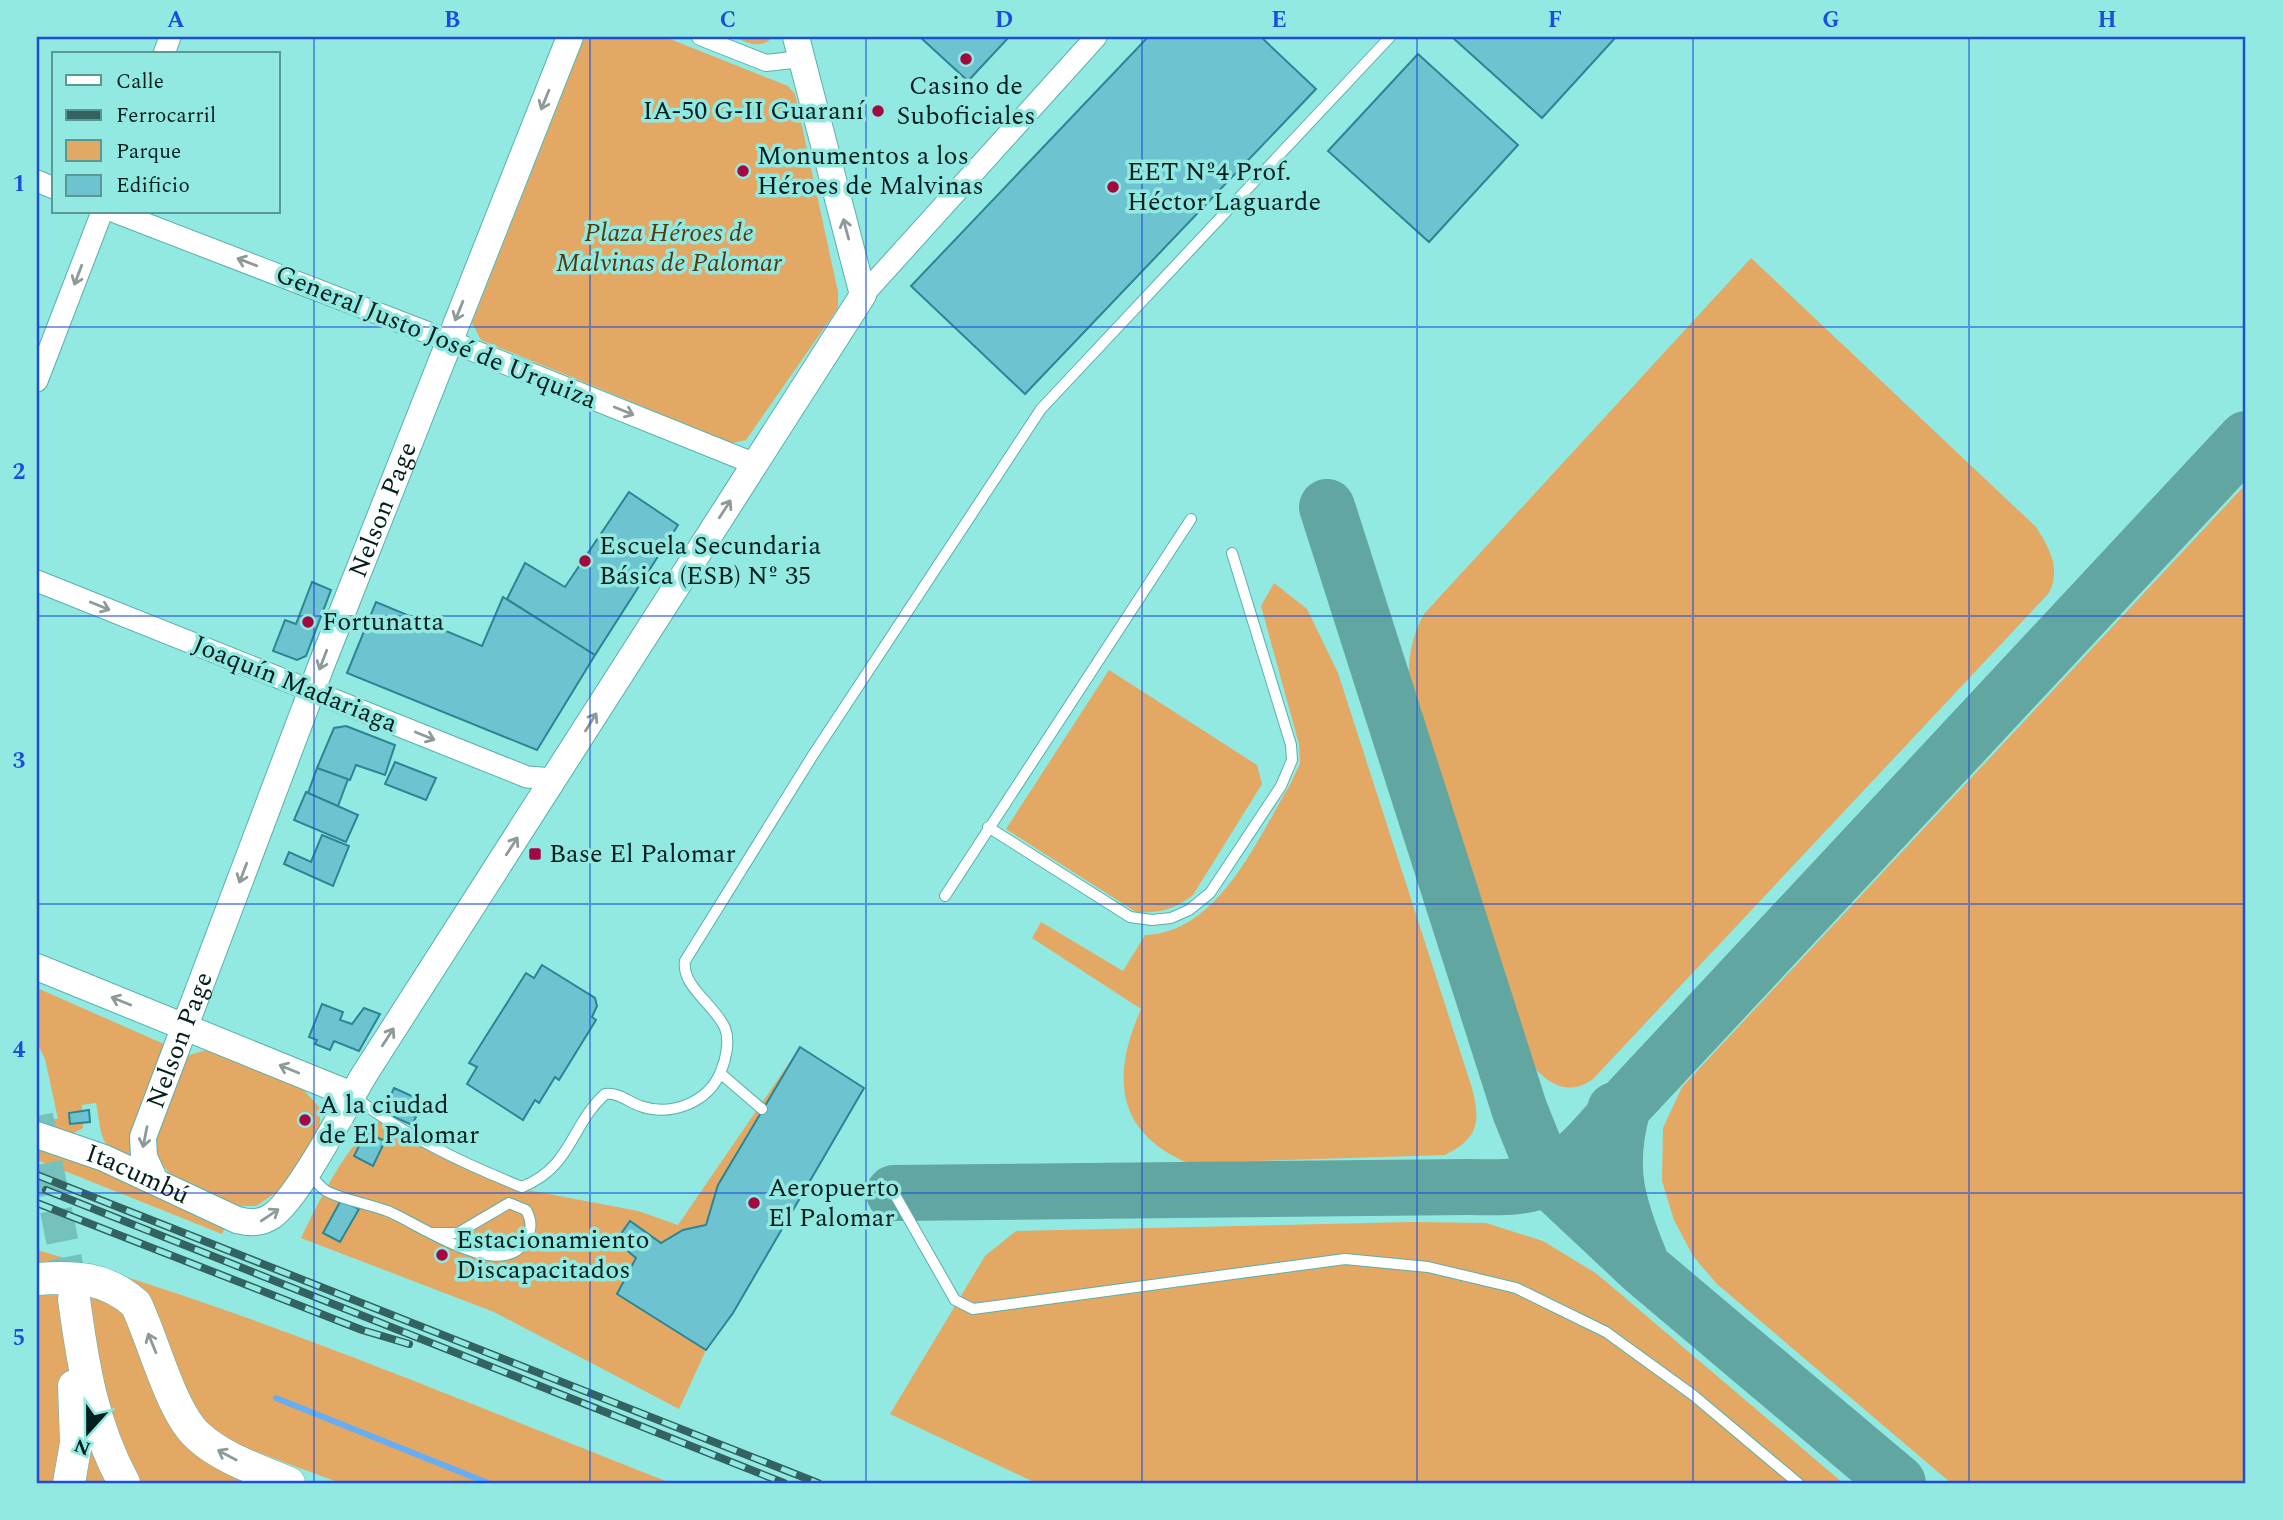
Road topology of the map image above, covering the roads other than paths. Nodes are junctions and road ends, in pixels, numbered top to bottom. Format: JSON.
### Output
{"nodes":[{"id":1,"x":570,"y":37,"type":"edge"},
{"id":2,"x":700,"y":37,"type":"edge"},
{"id":3,"x":1096,"y":37,"type":"edge"},
{"id":4,"x":1390,"y":37,"type":"edge"},
{"id":5,"x":799,"y":48,"type":"edge"},
{"id":6,"x":102,"y":214,"type":"edge"},
{"id":7,"x":120,"y":214,"type":"edge"},
{"id":8,"x":863,"y":295,"type":"junction"},
{"id":9,"x":447,"y":340,"type":"junction"},
{"id":10,"x":37,"y":381,"type":"edge"},
{"id":11,"x":755,"y":464,"type":"junction"},
{"id":12,"x":1191,"y":519,"type":"dead end"},
{"id":13,"x":1232,"y":553,"type":"dead end"},
{"id":14,"x":37,"y":581,"type":"edge"},
{"id":15,"x":311,"y":690,"type":"junction"},
{"id":16,"x":554,"y":779,"type":"junction"},
{"id":17,"x":988,"y":827,"type":"junction"},
{"id":18,"x":945,"y":896,"type":"dead end"},
{"id":19,"x":37,"y":967,"type":"edge"},
{"id":20,"x":185,"y":1027,"type":"junction"},
{"id":21,"x":720,"y":1073,"type":"junction"},
{"id":22,"x":352,"y":1095,"type":"junction"},
{"id":23,"x":762,"y":1109,"type":"dead end"},
{"id":24,"x":37,"y":1135,"type":"edge"},
{"id":25,"x":306,"y":1172,"type":"junction"},
{"id":26,"x":155,"y":1181,"type":"junction"},
{"id":27,"x":894,"y":1194,"type":"dead end"},
{"id":28,"x":430,"y":1233,"type":"junction"},
{"id":29,"x":37,"y":1279,"type":"edge"},
{"id":30,"x":69,"y":1483,"type":"edge"},
{"id":31,"x":124,"y":1483,"type":"edge"},
{"id":32,"x":289,"y":1483,"type":"edge"},
{"id":33,"x":1798,"y":1483,"type":"edge"}],
"edges":[{"from":1,"to":9,"type":"street","name":"Nelson Page","one_way":true},
{"from":2,"to":5,"type":"street"},
{"from":3,"to":8,"type":"street"},
{"from":4,"to":21,"type":"lane"},
{"from":8,"to":5,"type":"street","one_way":true},
{"from":6,"to":10,"type":"street","one_way":true},
{"from":9,"to":7,"type":"street","name":"General Justo José de Urquiza","one_way":true},
{"from":8,"to":11,"type":"street"},
{"from":9,"to":11,"type":"street","name":"General Justo José de Urquiza","one_way":true},
{"from":9,"to":15,"type":"street","name":"Nelson Page","one_way":true},
{"from":16,"to":11,"type":"street","one_way":true},
{"from":12,"to":17,"type":"lane"},
{"from":13,"to":17,"type":"lane"},
{"from":14,"to":15,"type":"street","name":"Joaquín Madariaga","one_way":true},
{"from":15,"to":16,"type":"street","name":"Joaquín Madariaga","one_way":true},
{"from":15,"to":20,"type":"street","name":"Nelson Page","one_way":true},
{"from":22,"to":16,"type":"street","one_way":true},
{"from":17,"to":18,"type":"lane"},
{"from":20,"to":19,"type":"street","one_way":true},
{"from":22,"to":20,"type":"street","one_way":true},
{"from":20,"to":26,"type":"street","name":"Nelson Page","one_way":true},
{"from":21,"to":22,"type":"lane"},
{"from":21,"to":23,"type":"lane"},
{"from":22,"to":25,"type":"street"},
{"from":24,"to":26,"type":"street","name":"Itacumbú"},
{"from":26,"to":25,"type":"street","name":"Itacumbú","one_way":true},
{"from":25,"to":28,"type":"lane"},
{"from":27,"to":33,"type":"lane"},
{"from":28,"to":28,"type":"lane"},
{"from":32,"to":29,"type":"main road","one_way":true},
{"from":30,"to":31,"type":"main road"}]}
